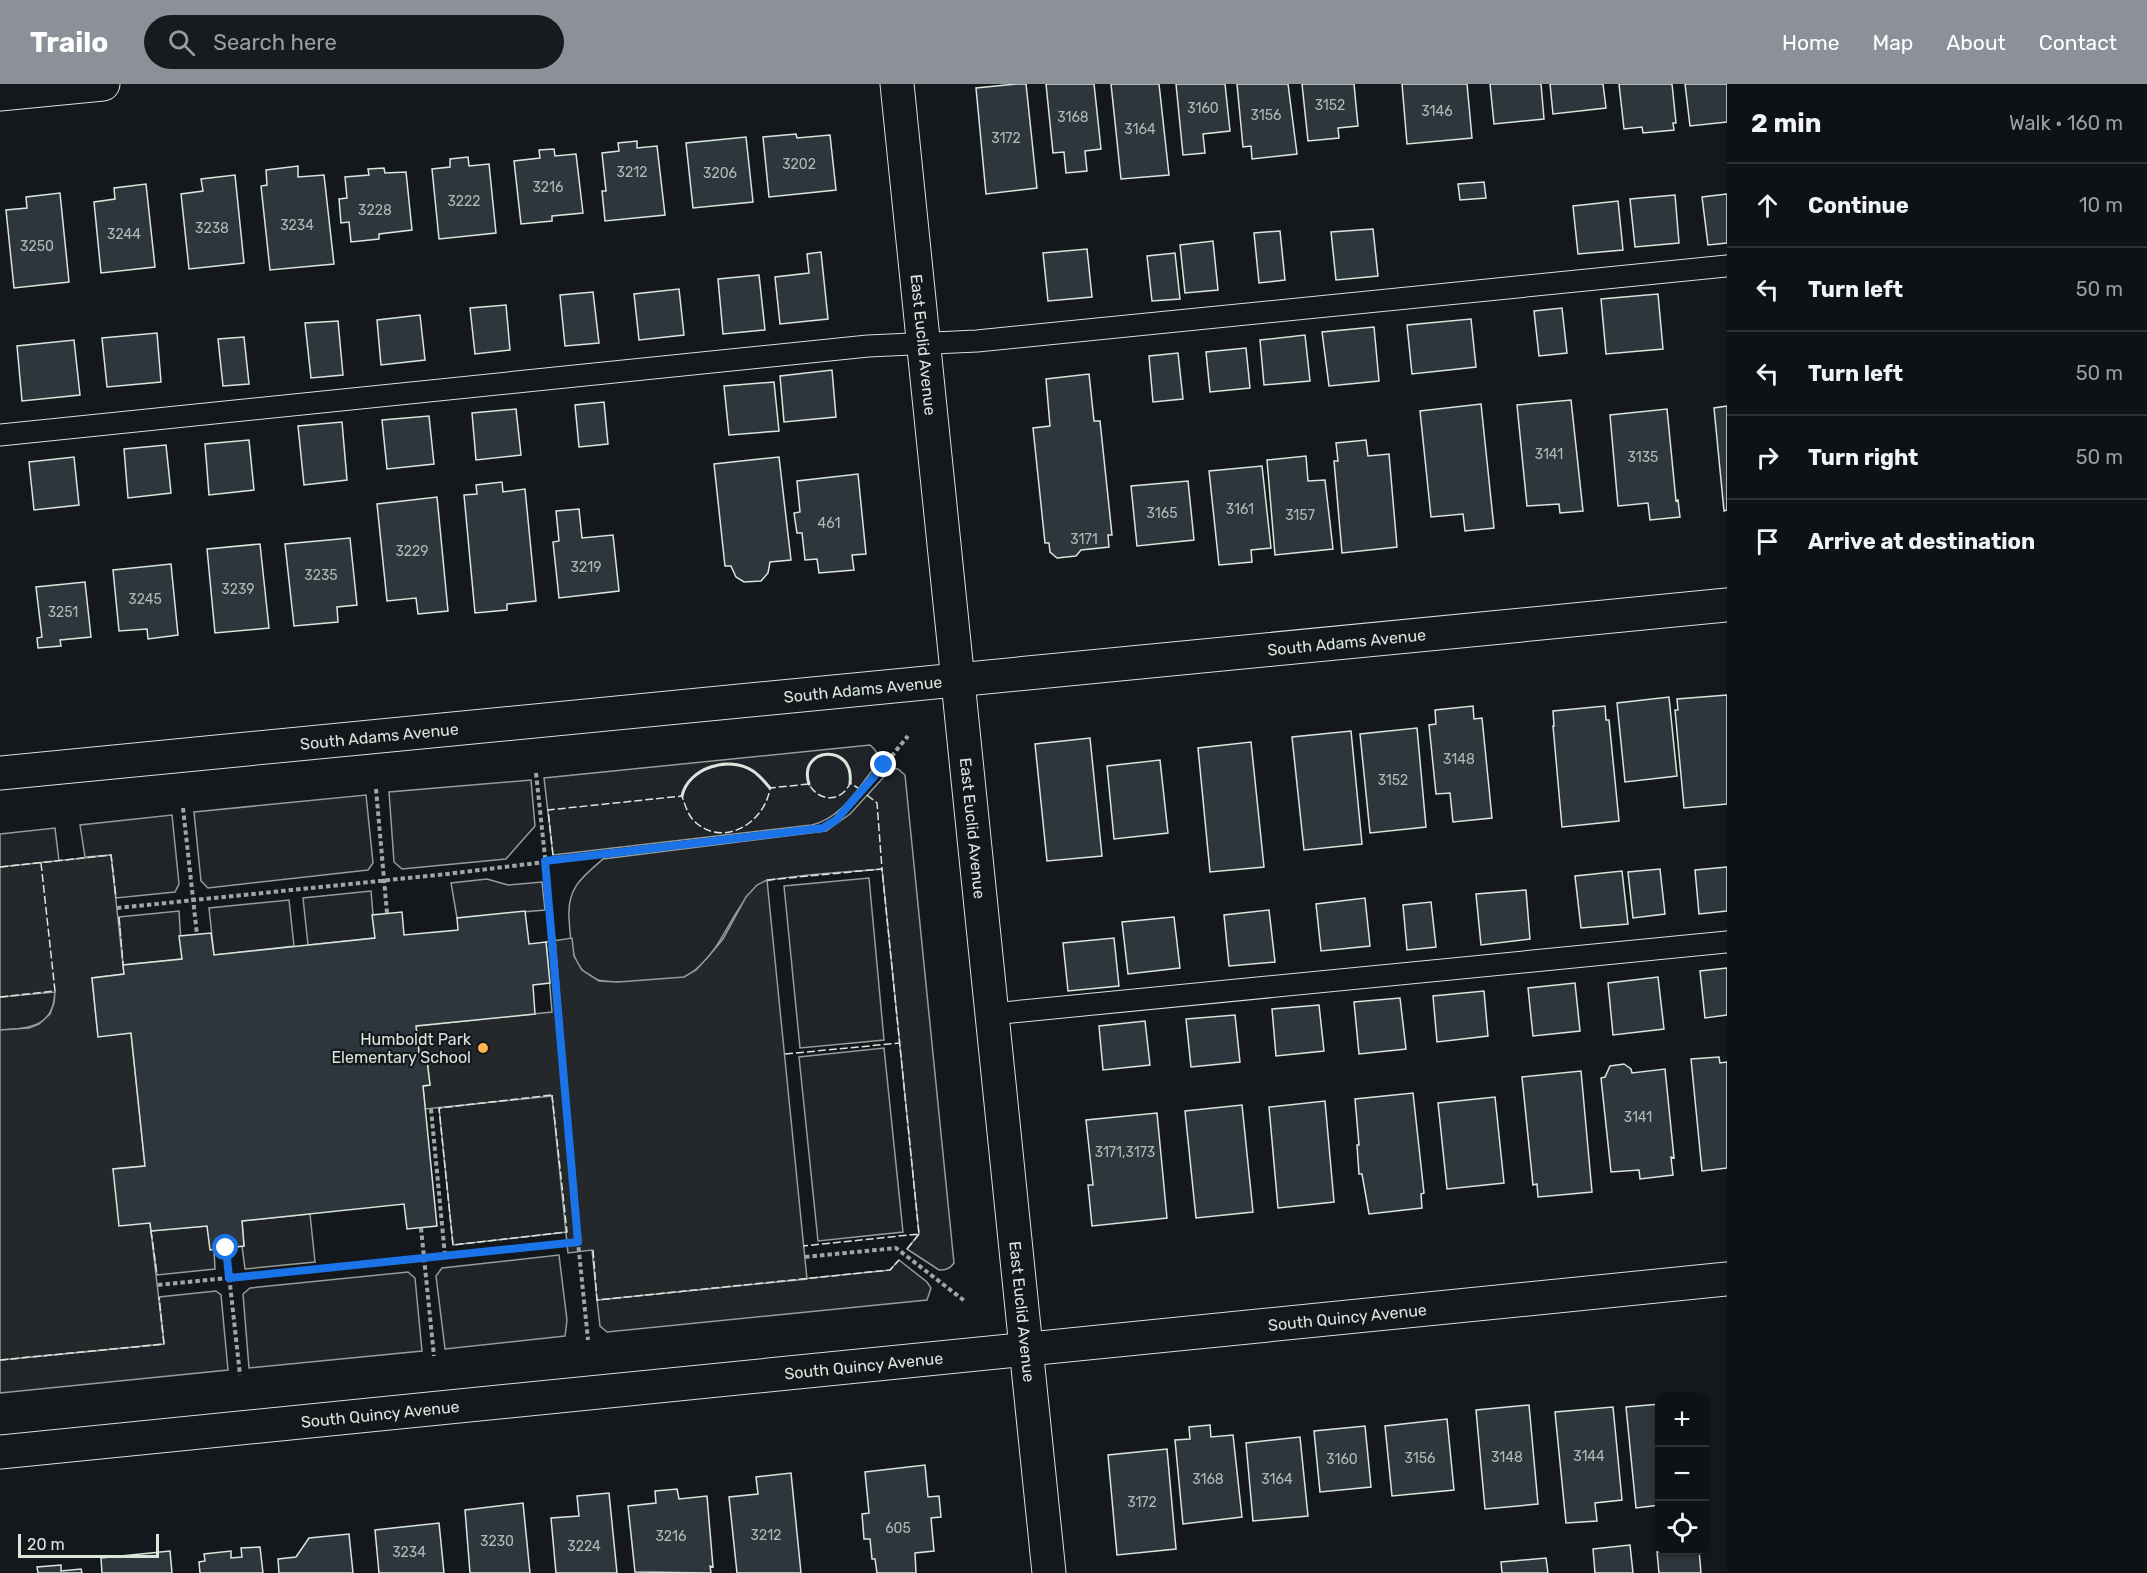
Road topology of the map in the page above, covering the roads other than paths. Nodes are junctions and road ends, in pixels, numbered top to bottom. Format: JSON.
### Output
{"nodes":[{"id":1,"x":103,"y":84,"type":"edge"},
{"id":2,"x":897,"y":84,"type":"edge"},
{"id":3,"x":0,"y":94,"type":"edge"},
{"id":4,"x":1727,"y":266,"type":"edge"},
{"id":5,"x":924,"y":344,"type":"junction"},
{"id":6,"x":0,"y":435,"type":"edge"},
{"id":7,"x":1727,"y":605,"type":"edge"},
{"id":8,"x":958,"y":680,"type":"junction"},
{"id":9,"x":0,"y":773,"type":"edge"},
{"id":10,"x":1727,"y":942,"type":"edge"},
{"id":11,"x":992,"y":1014,"type":"junction"},
{"id":12,"x":1727,"y":1278,"type":"edge"},
{"id":13,"x":1026,"y":1350,"type":"junction"},
{"id":14,"x":0,"y":1452,"type":"edge"},
{"id":15,"x":1049,"y":1573,"type":"edge"}],
"edges":[{"from":1,"to":3,"type":"street"},
{"from":2,"to":5,"type":"street","name":"East Euclid Avenue"},
{"from":4,"to":5,"type":"lane"},
{"from":5,"to":6,"type":"lane"},
{"from":5,"to":8,"type":"street","name":"East Euclid Avenue"},
{"from":7,"to":8,"type":"street","name":"South Adams Avenue"},
{"from":8,"to":9,"type":"street","name":"South Adams Avenue"},
{"from":8,"to":11,"type":"street","name":"East Euclid Avenue"},
{"from":10,"to":11,"type":"lane"},
{"from":11,"to":13,"type":"street","name":"East Euclid Avenue"},
{"from":12,"to":13,"type":"street","name":"South Quincy Avenue"},
{"from":13,"to":14,"type":"street","name":"South Quincy Avenue"},
{"from":13,"to":15,"type":"street","name":"East Euclid Avenue"}]}
